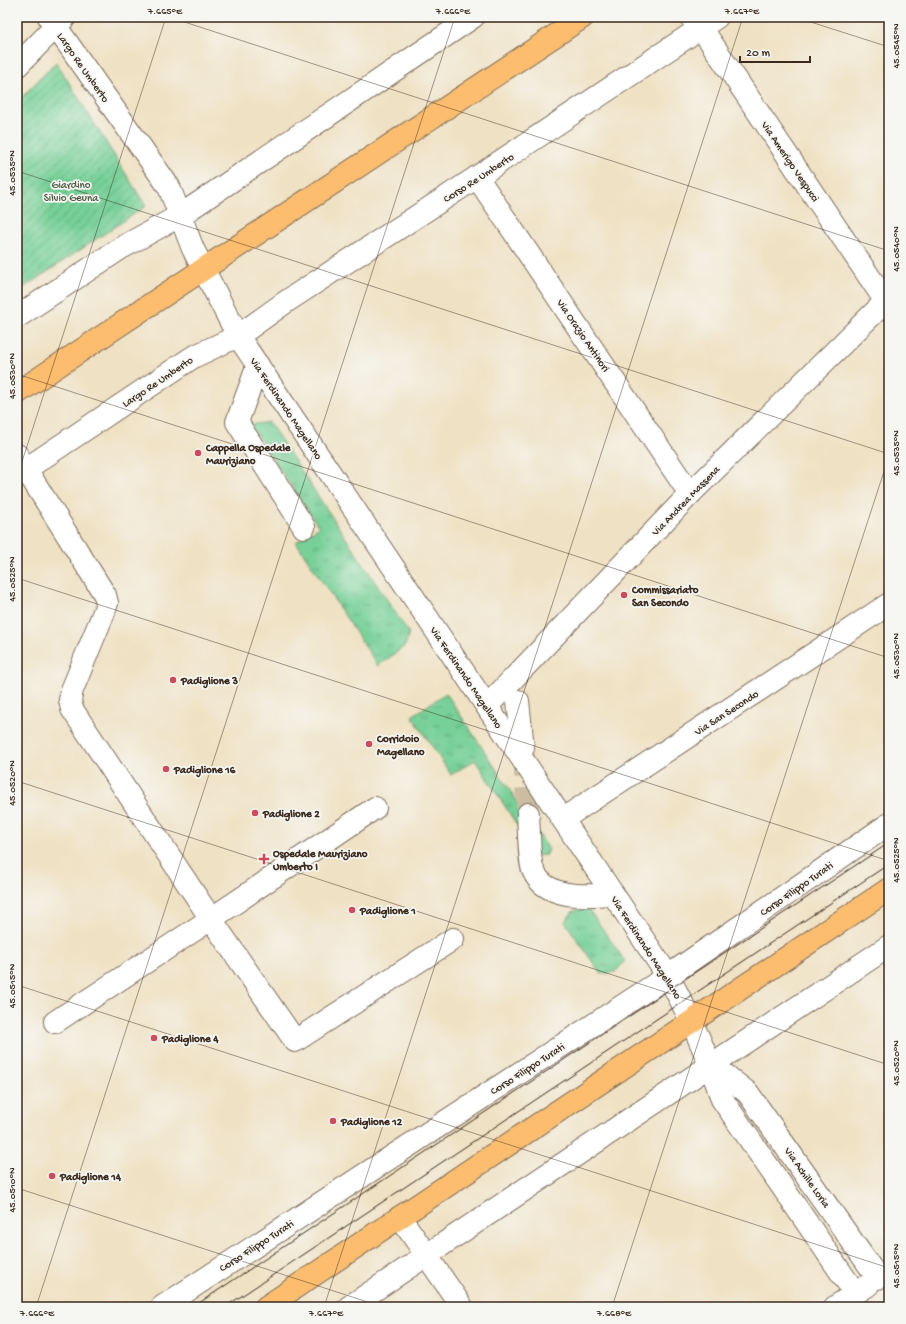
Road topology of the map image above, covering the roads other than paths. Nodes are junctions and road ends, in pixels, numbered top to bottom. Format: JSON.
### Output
{"nodes":[{"id":1,"x":473,"y":17,"type":"edge"},
{"id":2,"x":583,"y":17,"type":"edge"},
{"id":3,"x":57,"y":20,"type":"edge"},
{"id":4,"x":704,"y":21,"type":"edge"},
{"id":5,"x":17,"y":66,"type":"edge"},
{"id":6,"x":477,"y":177,"type":"junction"},
{"id":7,"x":181,"y":214,"type":"junction"},
{"id":8,"x":204,"y":270,"type":"junction"},
{"id":9,"x":888,"y":302,"type":"edge"},
{"id":10,"x":17,"y":317,"type":"edge"},
{"id":11,"x":238,"y":336,"type":"junction"},
{"id":12,"x":258,"y":365,"type":"junction"},
{"id":13,"x":17,"y":393,"type":"edge"},
{"id":14,"x":20,"y":466,"type":"edge"},
{"id":15,"x":690,"y":494,"type":"junction"},
{"id":16,"x":304,"y":527,"type":"dead end"},
{"id":17,"x":889,"y":604,"type":"edge"},
{"id":18,"x":518,"y":701,"type":"dead end"},
{"id":19,"x":487,"y":706,"type":"junction"},
{"id":20,"x":523,"y":748,"type":"tunnel mouth"},
{"id":21,"x":375,"y":808,"type":"dead end"},
{"id":22,"x":528,"y":814,"type":"tunnel mouth"},
{"id":23,"x":563,"y":819,"type":"junction"},
{"id":24,"x":889,"y":824,"type":"edge"},
{"id":25,"x":889,"y":889,"type":"edge"},
{"id":26,"x":613,"y":894,"type":"junction"},
{"id":27,"x":212,"y":919,"type":"junction"},
{"id":28,"x":453,"y":938,"type":"dead end"},
{"id":29,"x":889,"y":946,"type":"edge"},
{"id":30,"x":668,"y":976,"type":"junction"},
{"id":31,"x":692,"y":1021,"type":"junction"},
{"id":32,"x":55,"y":1022,"type":"dead end"},
{"id":33,"x":711,"y":1064,"type":"junction"},
{"id":34,"x":400,"y":1217,"type":"junction"},
{"id":35,"x":426,"y":1256,"type":"junction"},
{"id":36,"x":884,"y":1275,"type":"edge"},
{"id":37,"x":855,"y":1293,"type":"junction"},
{"id":38,"x":162,"y":1307,"type":"edge"},
{"id":39,"x":266,"y":1307,"type":"edge"},
{"id":40,"x":349,"y":1307,"type":"edge"},
{"id":41,"x":462,"y":1307,"type":"edge"},
{"id":42,"x":835,"y":1307,"type":"edge"}],
"edges":[{"from":1,"to":7,"type":"street"},
{"from":2,"to":8,"type":"main road"},
{"from":3,"to":5,"type":"street","name":"Largo Re Umberto"},
{"from":3,"to":7,"type":"street","name":"Largo Re Umberto"},
{"from":4,"to":6,"type":"street","name":"Corso Re Umberto"},
{"from":4,"to":9,"type":"street","name":"Via Amerigo Vespucci"},
{"from":6,"to":11,"type":"street","name":"Corso Re Umberto"},
{"from":6,"to":15,"type":"street","name":"Via Orazio Antinori"},
{"from":7,"to":8,"type":"street","name":"Largo Re Umberto"},
{"from":7,"to":10,"type":"street"},
{"from":8,"to":11,"type":"street","name":"Largo Re Umberto"},
{"from":8,"to":13,"type":"main road"},
{"from":9,"to":15,"type":"street","name":"Via Andrea Massena"},
{"from":11,"to":12,"type":"street","name":"Via Ferdinando Magellano"},
{"from":11,"to":14,"type":"street","name":"Largo Re Umberto"},
{"from":12,"to":16,"type":"street"},
{"from":12,"to":19,"type":"street","name":"Via Ferdinando Magellano"},
{"from":14,"to":27,"type":"street"},
{"from":15,"to":19,"type":"street","name":"Via Andrea Massena"},
{"from":17,"to":23,"type":"street","name":"Via San Secondo"},
{"from":18,"to":20,"type":"street"},
{"from":19,"to":23,"type":"street","name":"Via Ferdinando Magellano"},
{"from":21,"to":27,"type":"street"},
{"from":22,"to":26,"type":"street"},
{"from":23,"to":26,"type":"street","name":"Via Ferdinando Magellano"},
{"from":24,"to":30,"type":"street","name":"Corso Filippo Turati"},
{"from":25,"to":31,"type":"main road"},
{"from":26,"to":30,"type":"street","name":"Via Ferdinando Magellano"},
{"from":27,"to":28,"type":"street"},
{"from":27,"to":32,"type":"street"},
{"from":29,"to":33,"type":"street"},
{"from":30,"to":31,"type":"street","name":"Via Ferdinando Magellano"},
{"from":30,"to":38,"type":"street","name":"Corso Filippo Turati"},
{"from":31,"to":33,"type":"street","name":"Via Achille Loria"},
{"from":31,"to":34,"type":"main road"},
{"from":33,"to":35,"type":"street"},
{"from":33,"to":36,"type":"street","name":"Via Achille Loria"},
{"from":33,"to":37,"type":"street","name":"Via Achille Loria"},
{"from":34,"to":35,"type":"street"},
{"from":34,"to":39,"type":"main road"},
{"from":35,"to":40,"type":"street"},
{"from":35,"to":41,"type":"street"},
{"from":36,"to":37,"type":"street","name":"Via Achille Loria"},
{"from":37,"to":42,"type":"street","name":"Via Achille Loria"}]}
